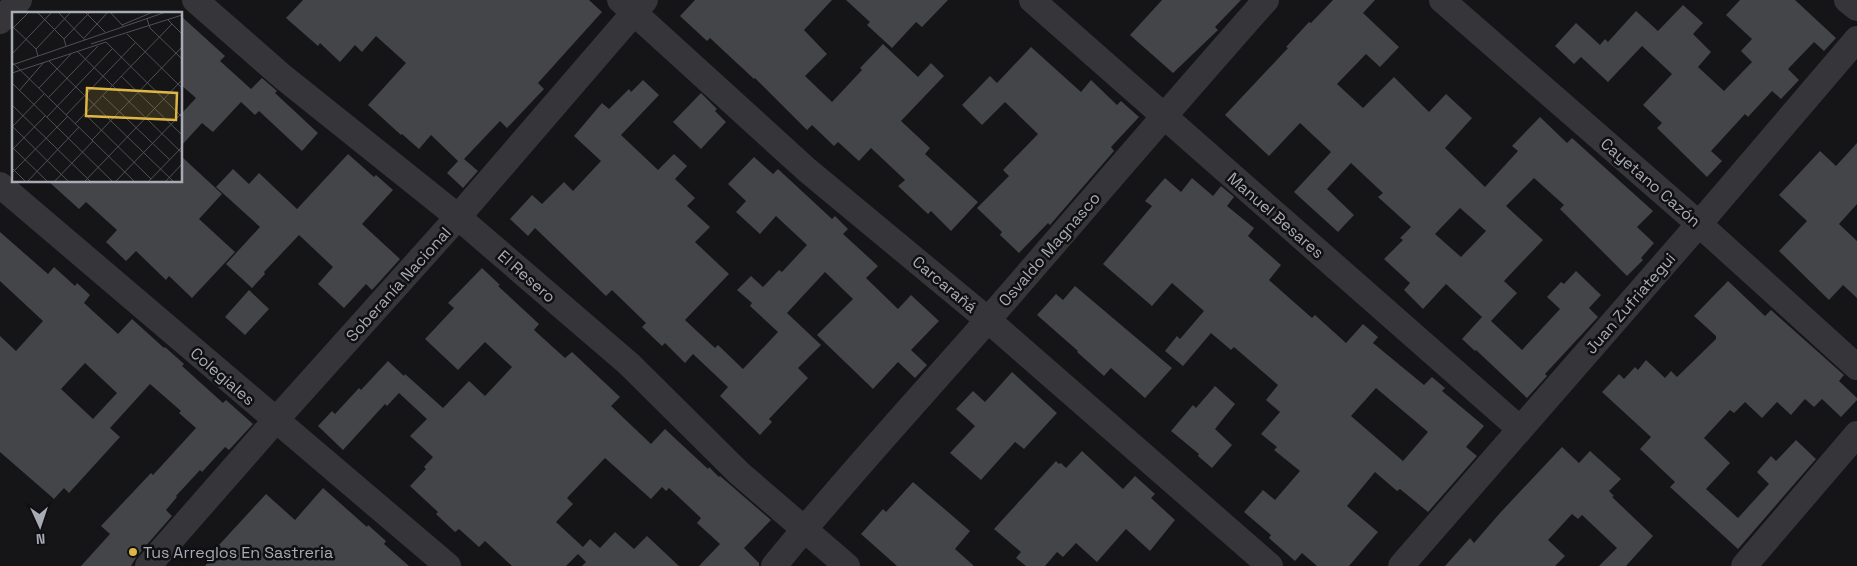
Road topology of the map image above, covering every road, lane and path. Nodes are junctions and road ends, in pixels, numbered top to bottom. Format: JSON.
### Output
{"nodes":[{"id":1,"x":19,"y":0,"type":"edge"},
{"id":2,"x":195,"y":0,"type":"edge"},
{"id":3,"x":1032,"y":0,"type":"edge"},
{"id":4,"x":1266,"y":0,"type":"edge"},
{"id":5,"x":1442,"y":0,"type":"edge"},
{"id":6,"x":1848,"y":0,"type":"edge"},
{"id":7,"x":633,"y":4,"type":"edge"},
{"id":8,"x":1857,"y":8,"type":"edge"},
{"id":9,"x":0,"y":21,"type":"edge"},
{"id":10,"x":1857,"y":39,"type":"edge"},
{"id":11,"x":1163,"y":116,"type":"junction"},
{"id":12,"x":0,"y":185,"type":"edge"},
{"id":13,"x":458,"y":217,"type":"junction"},
{"id":14,"x":1699,"y":224,"type":"junction"},
{"id":15,"x":988,"y":320,"type":"junction"},
{"id":16,"x":1857,"y":367,"type":"edge"},
{"id":17,"x":275,"y":420,"type":"junction"},
{"id":18,"x":1520,"y":429,"type":"junction"},
{"id":19,"x":1857,"y":434,"type":"edge"},
{"id":20,"x":804,"y":529,"type":"junction"},
{"id":21,"x":148,"y":566,"type":"edge"},
{"id":22,"x":448,"y":566,"type":"edge"},
{"id":23,"x":774,"y":566,"type":"edge"},
{"id":24,"x":847,"y":566,"type":"edge"},
{"id":25,"x":1270,"y":566,"type":"edge"},
{"id":26,"x":1401,"y":566,"type":"edge"},
{"id":27,"x":1744,"y":566,"type":"edge"}],
"edges":[{"from":1,"to":9,"type":"street"},
{"from":2,"to":13,"type":"street","name":"El Resero"},
{"from":3,"to":11,"type":"street","name":"Manuel Besares"},
{"from":4,"to":11,"type":"street","name":"Osvaldo Magnasco"},
{"from":5,"to":14,"type":"street","name":"Cayetano Cazón"},
{"from":6,"to":8,"type":"street"},
{"from":7,"to":13,"type":"street","name":"Soberanía Nacional"},
{"from":7,"to":15,"type":"street","name":"Carcarañá"},
{"from":10,"to":14,"type":"street","name":"Juan Zufriategui"},
{"from":11,"to":15,"type":"street","name":"Osvaldo Magnasco"},
{"from":11,"to":18,"type":"street","name":"Manuel Besares"},
{"from":12,"to":17,"type":"street","name":"Colegiales"},
{"from":13,"to":17,"type":"street","name":"Soberanía Nacional"},
{"from":13,"to":20,"type":"street","name":"El Resero"},
{"from":14,"to":16,"type":"street","name":"Cayetano Cazón"},
{"from":14,"to":18,"type":"street","name":"Juan Zufriategui"},
{"from":15,"to":20,"type":"street","name":"Osvaldo Magnasco"},
{"from":15,"to":25,"type":"street","name":"Carcarañá"},
{"from":17,"to":21,"type":"street","name":"Soberanía Nacional"},
{"from":17,"to":22,"type":"street","name":"Colegiales"},
{"from":18,"to":26,"type":"street","name":"Juan Zufriategui"},
{"from":19,"to":27,"type":"street"},
{"from":20,"to":23,"type":"street","name":"Osvaldo Magnasco"},
{"from":20,"to":24,"type":"street","name":"El Resero"}]}
